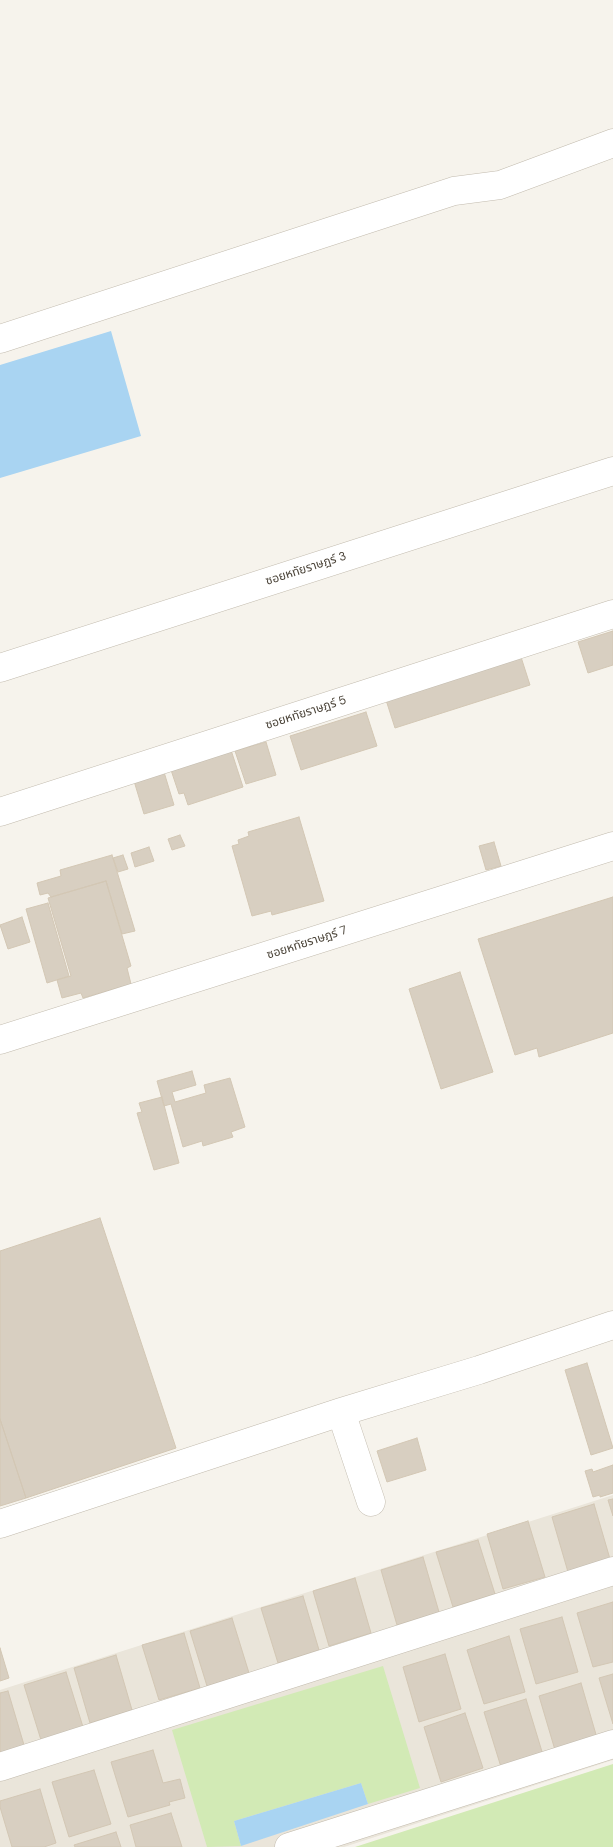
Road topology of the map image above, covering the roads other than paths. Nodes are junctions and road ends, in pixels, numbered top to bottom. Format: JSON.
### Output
{"nodes":[{"id":1,"x":613,"y":143,"type":"edge"},
{"id":2,"x":0,"y":339,"type":"edge"},
{"id":3,"x":613,"y":471,"type":"edge"},
{"id":4,"x":613,"y":614,"type":"edge"},
{"id":5,"x":0,"y":668,"type":"edge"},
{"id":6,"x":0,"y":812,"type":"edge"},
{"id":7,"x":613,"y":846,"type":"edge"},
{"id":8,"x":0,"y":1040,"type":"edge"},
{"id":9,"x":612,"y":1328,"type":"edge"},
{"id":10,"x":340,"y":1412,"type":"junction"},
{"id":11,"x":371,"y":1502,"type":"dead end"},
{"id":12,"x":0,"y":1524,"type":"edge"},
{"id":13,"x":613,"y":1571,"type":"edge"},
{"id":14,"x":613,"y":1744,"type":"edge"},
{"id":15,"x":0,"y":1767,"type":"edge"},
{"id":16,"x":289,"y":1847,"type":"edge"}],
"edges":[{"from":1,"to":2,"type":"street"},
{"from":3,"to":5,"type":"street","name":"ซอยหทัยราษฎร์ 3"},
{"from":4,"to":6,"type":"street","name":"ซอยหทัยราษฎร์ 5"},
{"from":7,"to":8,"type":"street","name":"ซอยหทัยราษฎร์ 7"},
{"from":9,"to":10,"type":"street"},
{"from":10,"to":11,"type":"street"},
{"from":10,"to":12,"type":"street"},
{"from":13,"to":15,"type":"street"},
{"from":14,"to":16,"type":"street"}]}
